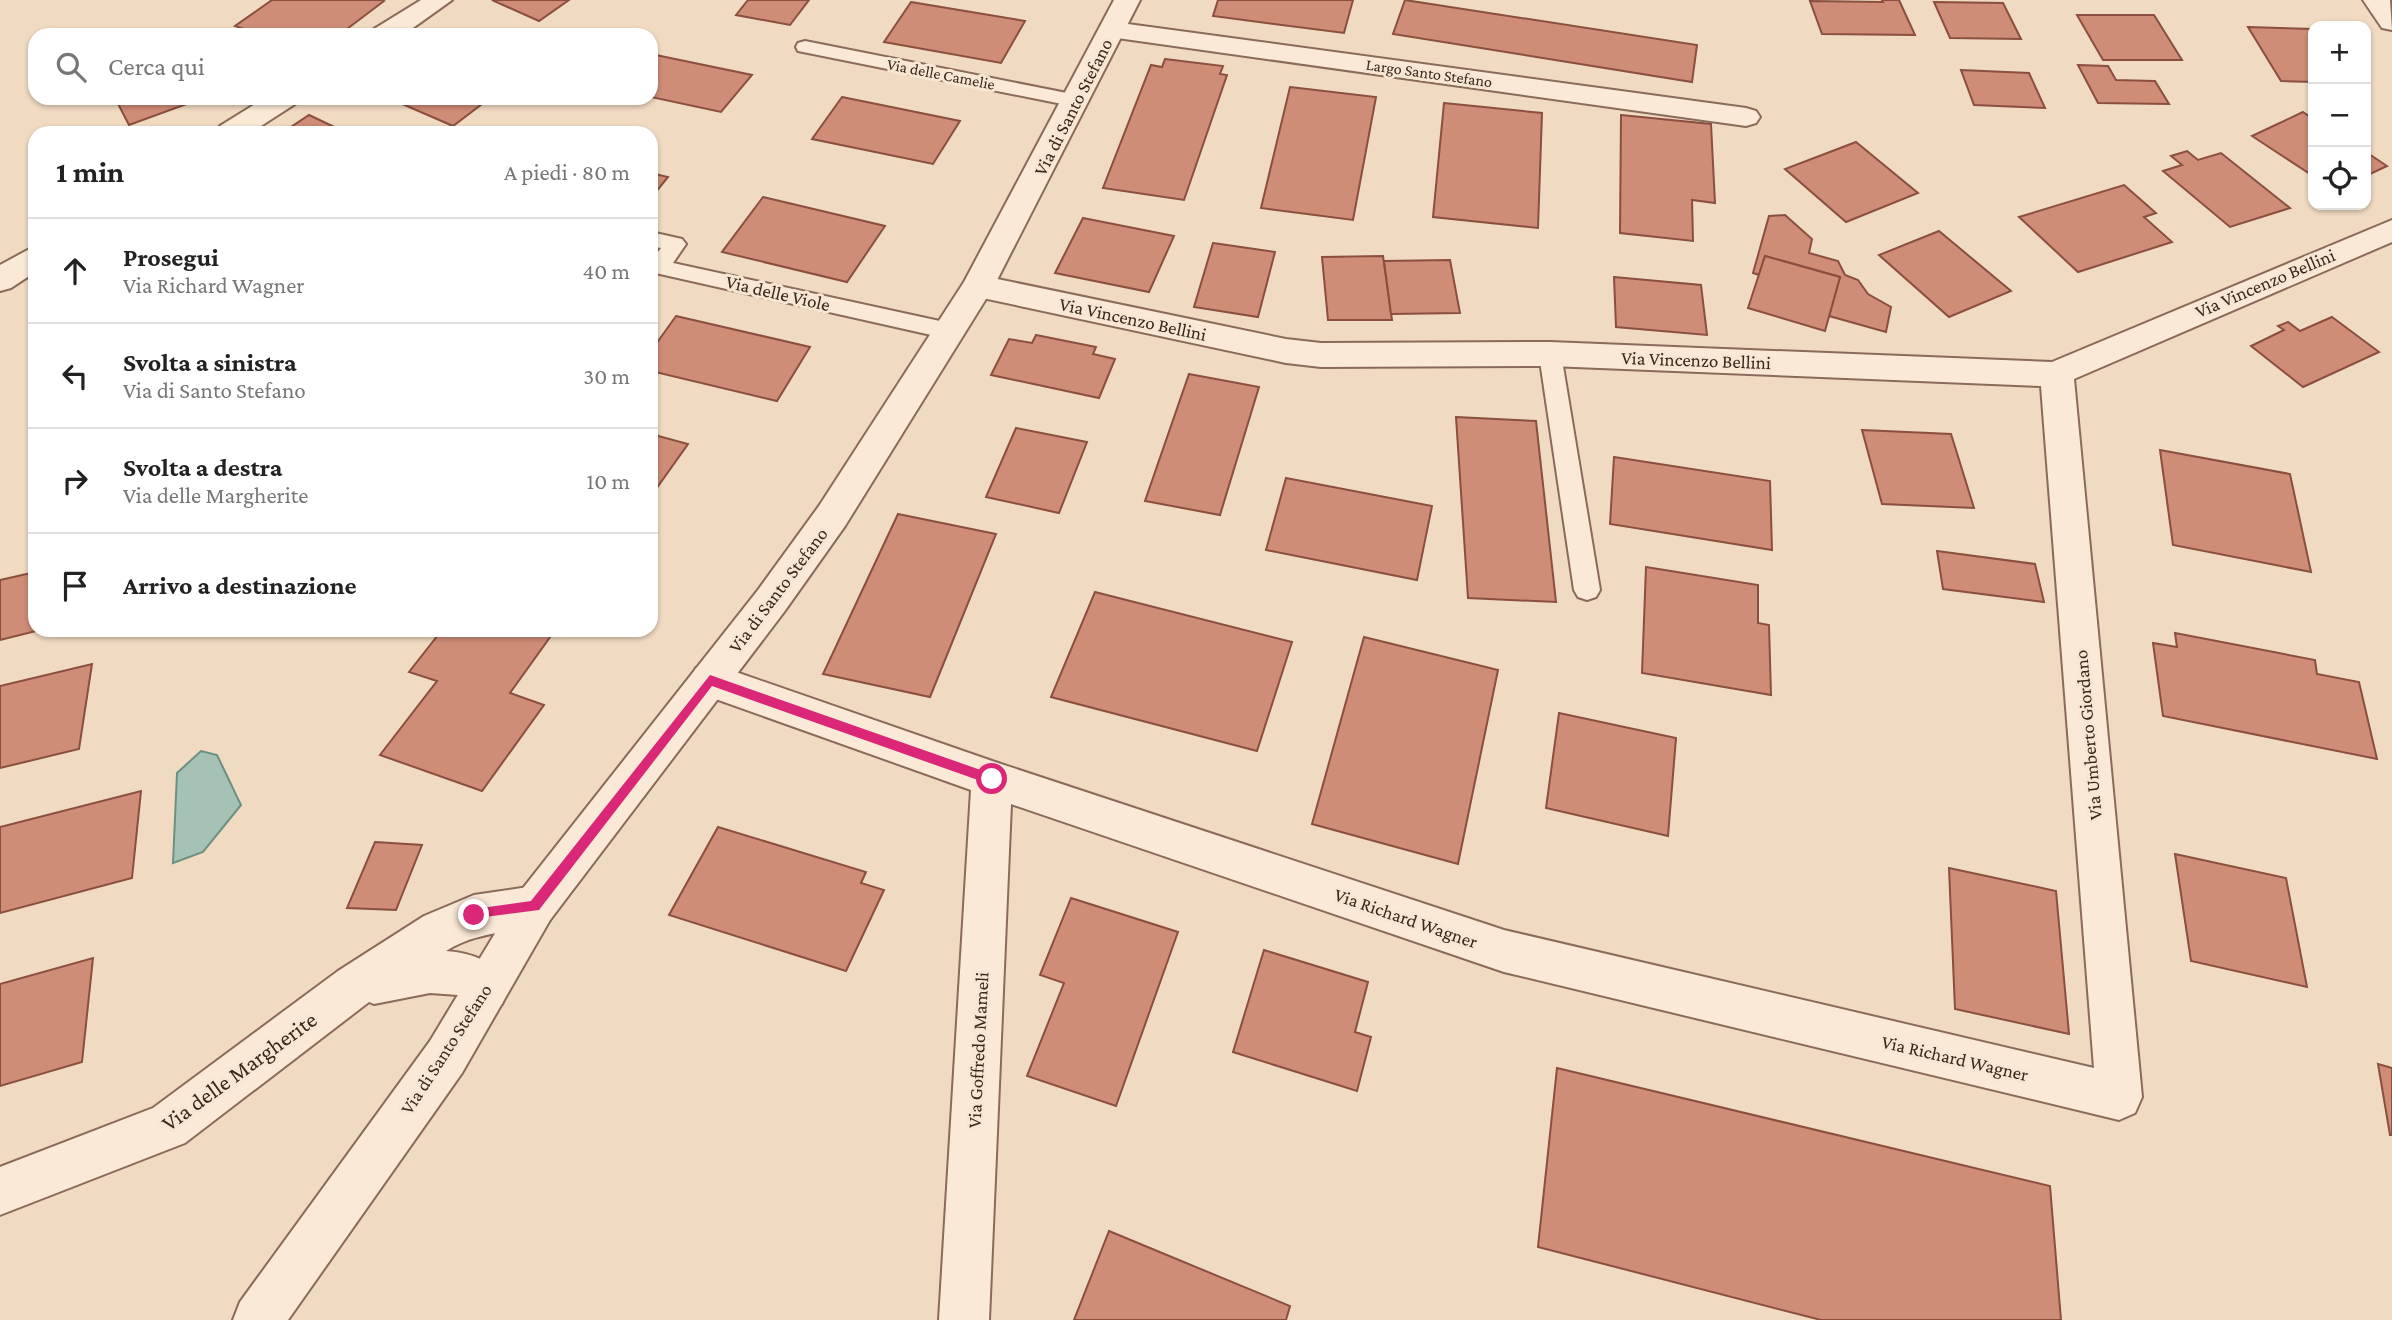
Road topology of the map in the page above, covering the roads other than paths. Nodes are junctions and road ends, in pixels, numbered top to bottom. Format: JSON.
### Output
{"nodes":[{"id":1,"x":439,"y":0,"type":"edge"},
{"id":2,"x":2376,"y":0,"type":"edge"},
{"id":3,"x":1120,"y":15,"type":"edge"},
{"id":4,"x":2392,"y":22,"type":"edge"},
{"id":5,"x":395,"y":28,"type":"edge"},
{"id":6,"x":805,"y":47,"type":"dead end"},
{"id":7,"x":1077,"y":102,"type":"junction"},
{"id":8,"x":274,"y":105,"type":"edge"},
{"id":9,"x":1746,"y":117,"type":"dead end"},
{"id":10,"x":241,"y":126,"type":"edge"},
{"id":11,"x":2392,"y":230,"type":"edge"},
{"id":12,"x":658,"y":240,"type":"edge"},
{"id":13,"x":28,"y":261,"type":"edge"},
{"id":14,"x":658,"y":267,"type":"edge"},
{"id":15,"x":658,"y":267,"type":"edge"},
{"id":16,"x":0,"y":279,"type":"edge"},
{"id":17,"x":978,"y":286,"type":"junction"},
{"id":18,"x":949,"y":331,"type":"junction"},
{"id":19,"x":1550,"y":354,"type":"junction"},
{"id":20,"x":2057,"y":373,"type":"junction"},
{"id":21,"x":1587,"y":590,"type":"dead end"},
{"id":22,"x":710,"y":680,"type":"junction"},
{"id":23,"x":992,"y":779,"type":"junction"},
{"id":24,"x":535,"y":906,"type":"junction"},
{"id":25,"x":354,"y":986,"type":"junction"},
{"id":26,"x":486,"y":989,"type":"junction"},
{"id":27,"x":2119,"y":1097,"type":"joint"},
{"id":28,"x":0,"y":1191,"type":"edge"},
{"id":29,"x":258,"y":1320,"type":"edge"},
{"id":30,"x":964,"y":1320,"type":"edge"}],
"edges":[{"from":1,"to":5,"type":"street"},
{"from":2,"to":4,"type":"street"},
{"from":3,"to":7,"type":"street","name":"Via di Santo Stefano"},
{"from":3,"to":9,"type":"street","name":"Largo Santo Stefano"},
{"from":6,"to":7,"type":"lane","name":"Via delle Camelie"},
{"from":7,"to":17,"type":"street","name":"Via di Santo Stefano"},
{"from":8,"to":10,"type":"street"},
{"from":11,"to":20,"type":"street","name":"Via Vincenzo Bellini"},
{"from":12,"to":15,"type":"lane","name":"Via delle Viole"},
{"from":13,"to":16,"type":"street"},
{"from":14,"to":18,"type":"lane","name":"Via delle Viole"},
{"from":17,"to":18,"type":"street","name":"Via di Santo Stefano"},
{"from":17,"to":19,"type":"street","name":"Via Vincenzo Bellini"},
{"from":18,"to":22,"type":"street","name":"Via di Santo Stefano"},
{"from":19,"to":20,"type":"street","name":"Via Vincenzo Bellini"},
{"from":19,"to":21,"type":"lane"},
{"from":20,"to":27,"type":"street","name":"Via Umberto Giordano"},
{"from":22,"to":23,"type":"street","name":"Via Richard Wagner"},
{"from":22,"to":24,"type":"street","name":"Via di Santo Stefano"},
{"from":23,"to":27,"type":"street","name":"Via Richard Wagner"},
{"from":23,"to":30,"type":"street","name":"Via Goffredo Mameli"},
{"from":24,"to":25,"type":"street","name":"Via delle Margherite"},
{"from":24,"to":26,"type":"street","name":"Via di Santo Stefano"},
{"from":25,"to":26,"type":"street","name":"Via delle Margherite"},
{"from":25,"to":28,"type":"street","name":"Via delle Margherite"},
{"from":26,"to":29,"type":"street","name":"Via di Santo Stefano"}]}
